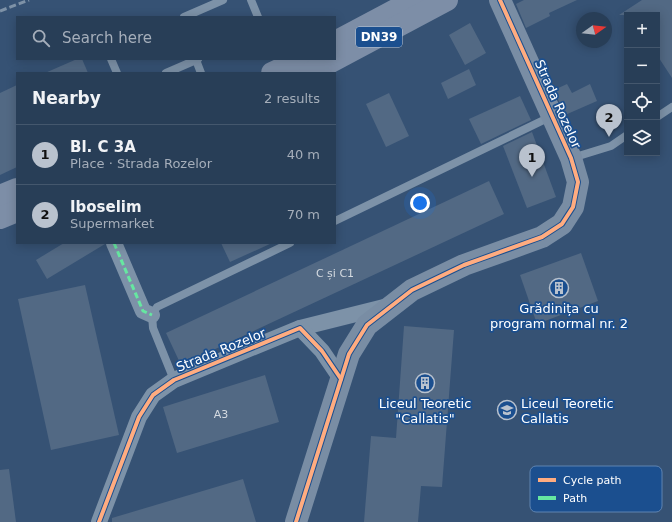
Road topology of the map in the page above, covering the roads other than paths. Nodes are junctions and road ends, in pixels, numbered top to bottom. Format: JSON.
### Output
{"nodes":[{"id":1,"x":222,"y":0,"type":"edge"},
{"id":2,"x":251,"y":0,"type":"edge"},
{"id":3,"x":414,"y":0,"type":"edge"},
{"id":4,"x":447,"y":0,"type":"edge"},
{"id":5,"x":500,"y":0,"type":"edge"},
{"id":6,"x":186,"y":16,"type":"edge"},
{"id":7,"x":258,"y":16,"type":"edge"},
{"id":8,"x":336,"y":41,"type":"edge"},
{"id":9,"x":336,"y":59,"type":"edge"},
{"id":10,"x":111,"y":60,"type":"edge"},
{"id":11,"x":194,"y":60,"type":"edge"},
{"id":12,"x":196,"y":60,"type":"edge"},
{"id":13,"x":300,"y":60,"type":"edge"},
{"id":14,"x":334,"y":60,"type":"edge"},
{"id":15,"x":117,"y":72,"type":"edge"},
{"id":16,"x":168,"y":72,"type":"edge"},
{"id":17,"x":201,"y":72,"type":"edge"},
{"id":18,"x":274,"y":72,"type":"edge"},
{"id":19,"x":312,"y":72,"type":"edge"},
{"id":20,"x":672,"y":107,"type":"edge"},
{"id":21,"x":660,"y":115,"type":"edge"},
{"id":22,"x":552,"y":116,"type":"junction"},
{"id":23,"x":624,"y":138,"type":"edge"},
{"id":24,"x":571,"y":158,"type":"junction"},
{"id":25,"x":16,"y":189,"type":"edge"},
{"id":26,"x":0,"y":196,"type":"edge"},
{"id":27,"x":16,"y":211,"type":"edge"},
{"id":28,"x":0,"y":218,"type":"edge"},
{"id":29,"x":336,"y":221,"type":"edge"},
{"id":30,"x":114,"y":244,"type":"edge"},
{"id":31,"x":288,"y":244,"type":"edge"},
{"id":32,"x":392,"y":305,"type":"junction"},
{"id":33,"x":152,"y":315,"type":"junction"},
{"id":34,"x":300,"y":328,"type":"junction"},
{"id":35,"x":174,"y":380,"type":"junction"},
{"id":36,"x":341,"y":380,"type":"junction"},
{"id":37,"x":98,"y":522,"type":"edge"},
{"id":38,"x":296,"y":522,"type":"edge"}],
"edges":[{"from":1,"to":6,"type":"lane"},
{"from":2,"to":7,"type":"lane"},
{"from":3,"to":8,"type":"main road","number":"DN39"},
{"from":4,"to":9,"type":"main road","number":"DN39"},
{"from":5,"to":22,"type":"street","name":"Strada Rozelor"},
{"from":10,"to":15,"type":"lane"},
{"from":11,"to":16,"type":"lane"},
{"from":12,"to":17,"type":"lane"},
{"from":13,"to":18,"type":"main road"},
{"from":14,"to":19,"type":"main road","number":"DN39"},
{"from":20,"to":21,"type":"lane"},
{"from":22,"to":24,"type":"street","name":"Strada Rozelor"},
{"from":22,"to":29,"type":"lane","name":"Strada Rozelor"},
{"from":23,"to":24,"type":"lane"},
{"from":24,"to":32,"type":"street","name":"Strada Rozelor"},
{"from":25,"to":26,"type":"main road"},
{"from":27,"to":28,"type":"main road"},
{"from":30,"to":33,"type":"street"},
{"from":31,"to":33,"type":"lane"},
{"from":32,"to":34,"type":"street","name":"Strada Rozelor"},
{"from":32,"to":36,"type":"street","name":"Strada Rozelor"},
{"from":33,"to":35,"type":"lane","name":"Strada Rozelor"},
{"from":34,"to":35,"type":"street","name":"Strada Rozelor"},
{"from":34,"to":36,"type":"street"},
{"from":35,"to":37,"type":"street","name":"Strada Rozelor"},
{"from":36,"to":38,"type":"street","name":"Strada Rozelor"}]}
